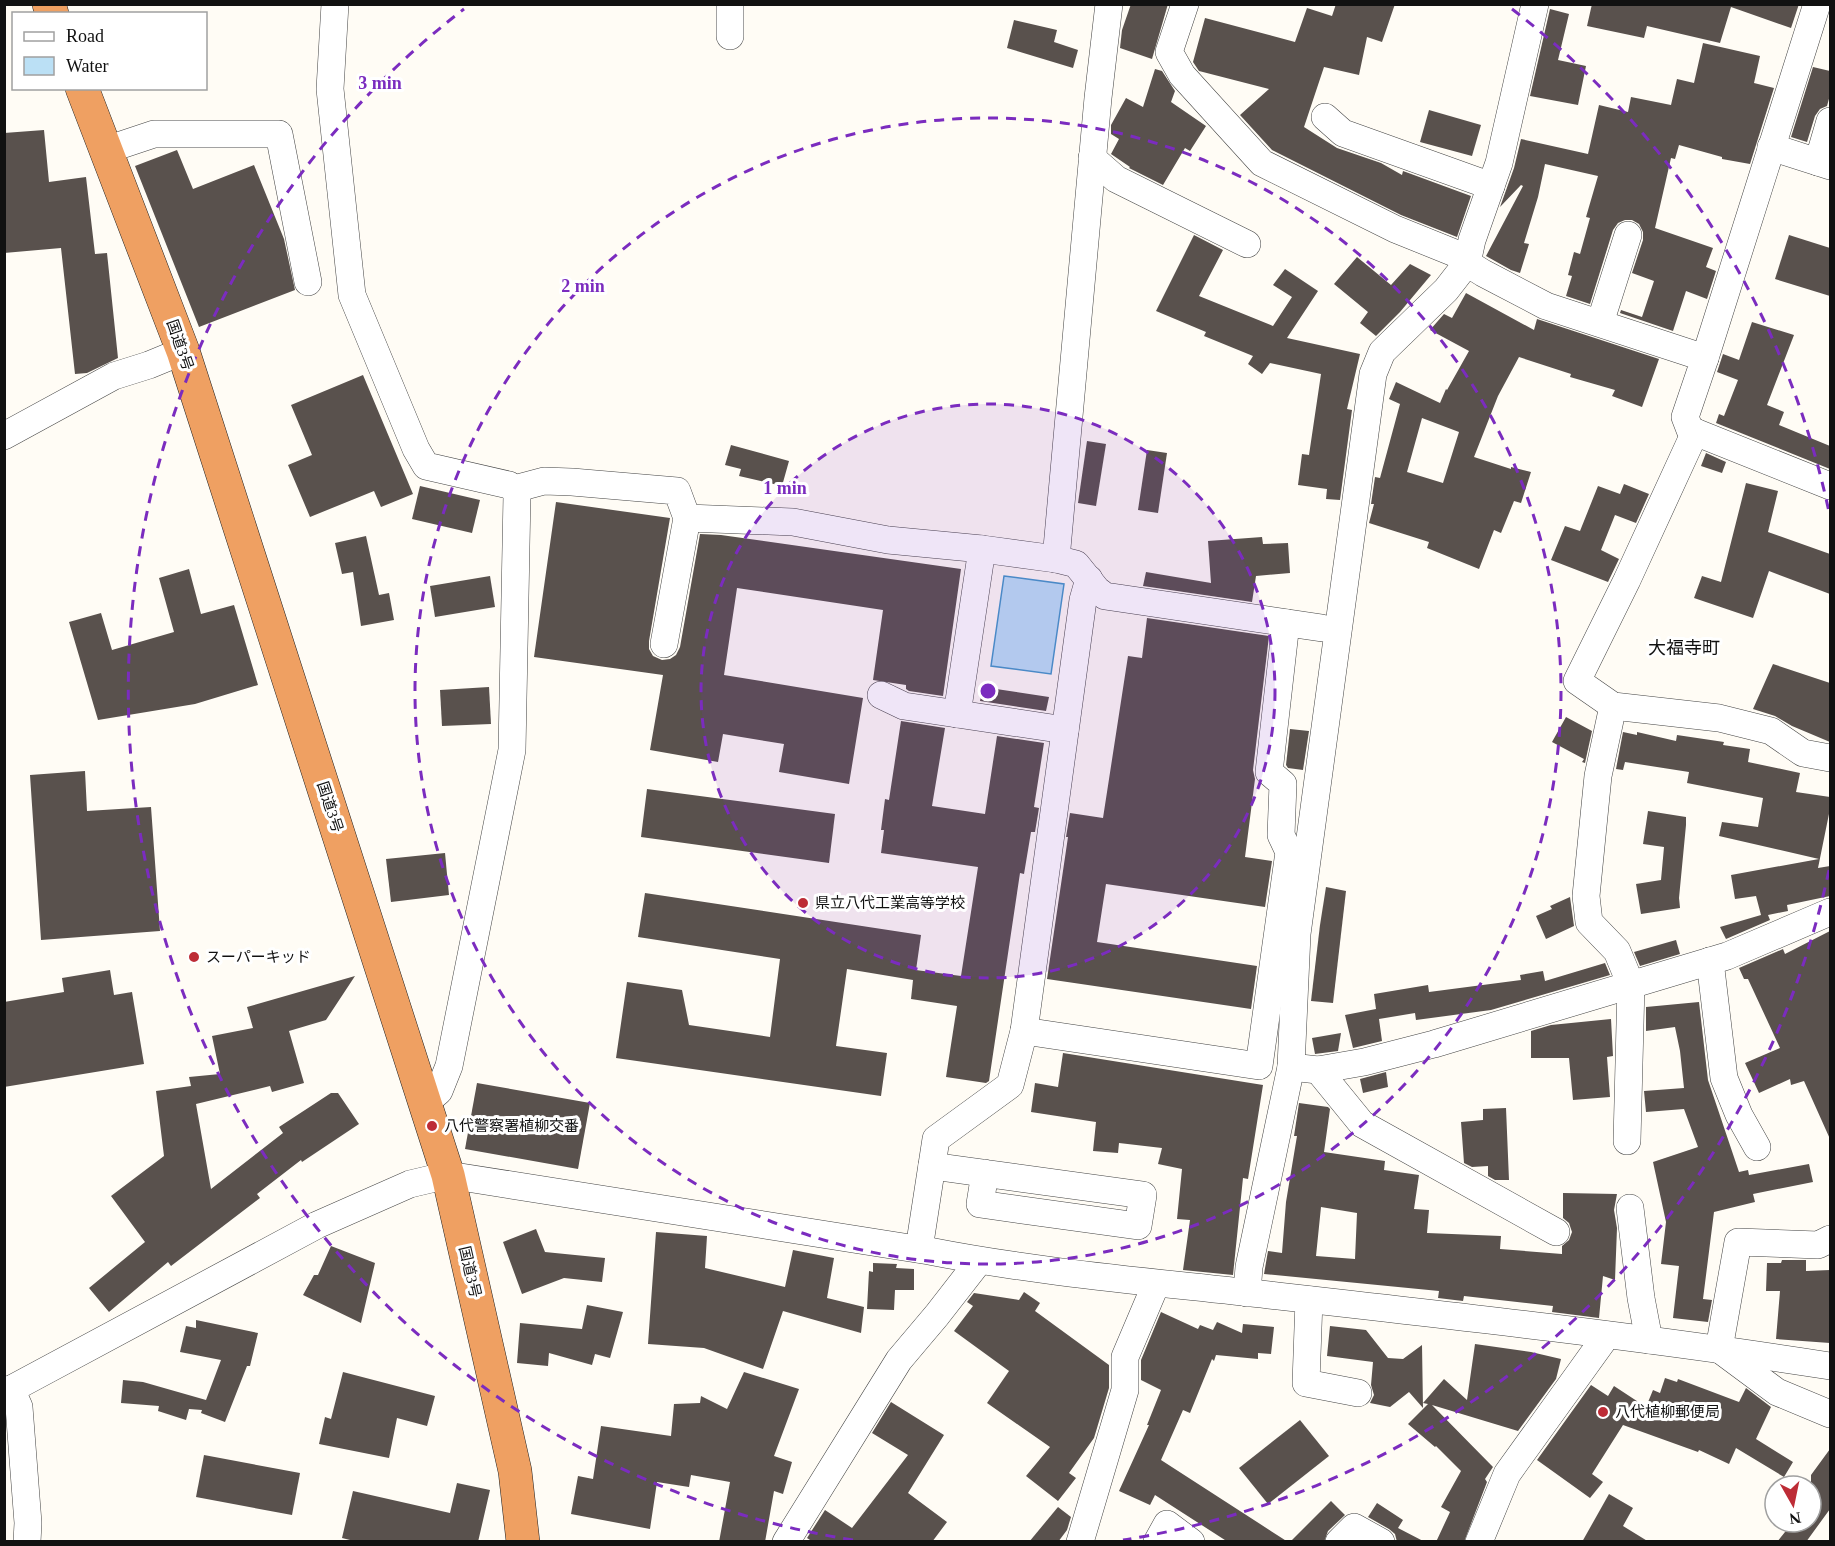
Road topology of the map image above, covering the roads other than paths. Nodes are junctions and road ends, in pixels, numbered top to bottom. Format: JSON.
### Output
{"nodes":[{"id":1,"x":335,"y":4,"type":"edge"},
{"id":2,"x":730,"y":4,"type":"edge"},
{"id":3,"x":1109,"y":4,"type":"edge"},
{"id":4,"x":1185,"y":4,"type":"edge"},
{"id":5,"x":1536,"y":4,"type":"edge"},
{"id":6,"x":1817,"y":4,"type":"edge"},
{"id":7,"x":730,"y":36,"type":"dead end"},
{"id":8,"x":83,"y":90,"type":"edge"},
{"id":9,"x":1324,"y":117,"type":"dead end"},
{"id":10,"x":1830,"y":121,"type":"edge"},
{"id":11,"x":1771,"y":147,"type":"junction"},
{"id":12,"x":106,"y":150,"type":"junction"},
{"id":13,"x":1092,"y":158,"type":"junction"},
{"id":14,"x":1824,"y":164,"type":"edge"},
{"id":15,"x":1491,"y":186,"type":"junction"},
{"id":16,"x":1628,"y":236,"type":"dead end"},
{"id":17,"x":1247,"y":244,"type":"dead end"},
{"id":18,"x":1467,"y":263,"type":"junction"},
{"id":19,"x":308,"y":282,"type":"dead end"},
{"id":20,"x":1600,"y":323,"type":"junction"},
{"id":21,"x":183,"y":351,"type":"junction"},
{"id":22,"x":1705,"y":358,"type":"junction"},
{"id":23,"x":1695,"y":432,"type":"junction"},
{"id":24,"x":4,"y":436,"type":"edge"},
{"id":25,"x":1830,"y":486,"type":"edge"},
{"id":26,"x":514,"y":489,"type":"junction"},
{"id":27,"x":687,"y":518,"type":"junction"},
{"id":28,"x":982,"y":549,"type":"junction"},
{"id":29,"x":1056,"y":559,"type":"junction"},
{"id":30,"x":1089,"y":579,"type":"junction"},
{"id":31,"x":1286,"y":623,"type":"junction"},
{"id":32,"x":1322,"y":628,"type":"dead end"},
{"id":33,"x":664,"y":644,"type":"dead end"},
{"id":34,"x":881,"y":695,"type":"dead end"},
{"id":35,"x":1613,"y":705,"type":"junction"},
{"id":36,"x":957,"y":714,"type":"junction"},
{"id":37,"x":1065,"y":730,"type":"junction"},
{"id":38,"x":1830,"y":758,"type":"edge"},
{"id":39,"x":1830,"y":912,"type":"edge"},
{"id":40,"x":1710,"y":961,"type":"junction"},
{"id":41,"x":1631,"y":985,"type":"junction"},
{"id":42,"x":1024,"y":1031,"type":"junction"},
{"id":43,"x":1291,"y":1067,"type":"junction"},
{"id":44,"x":1318,"y":1070,"type":"junction"},
{"id":45,"x":425,"y":1103,"type":"junction"},
{"id":46,"x":1627,"y":1141,"type":"dead end"},
{"id":47,"x":1757,"y":1147,"type":"dead end"},
{"id":48,"x":932,"y":1166,"type":"junction"},
{"id":49,"x":985,"y":1173,"type":"junction"},
{"id":50,"x":448,"y":1175,"type":"junction"},
{"id":51,"x":1630,"y":1208,"type":"dead end"},
{"id":52,"x":1556,"y":1232,"type":"dead end"},
{"id":53,"x":1830,"y":1239,"type":"edge"},
{"id":54,"x":919,"y":1249,"type":"junction"},
{"id":55,"x":979,"y":1261,"type":"junction"},
{"id":56,"x":1156,"y":1284,"type":"junction"},
{"id":57,"x":1247,"y":1293,"type":"junction"},
{"id":58,"x":1309,"y":1300,"type":"junction"},
{"id":59,"x":1607,"y":1335,"type":"junction"},
{"id":60,"x":1649,"y":1340,"type":"junction"},
{"id":61,"x":1719,"y":1349,"type":"junction"},
{"id":62,"x":1830,"y":1366,"type":"edge"},
{"id":63,"x":8,"y":1391,"type":"edge"},
{"id":64,"x":1358,"y":1393,"type":"dead end"},
{"id":65,"x":1830,"y":1414,"type":"edge"},
{"id":66,"x":27,"y":1542,"type":"edge"},
{"id":67,"x":523,"y":1542,"type":"edge"},
{"id":68,"x":786,"y":1542,"type":"edge"},
{"id":69,"x":1080,"y":1542,"type":"edge"},
{"id":70,"x":1157,"y":1542,"type":"edge"},
{"id":71,"x":1191,"y":1542,"type":"edge"},
{"id":72,"x":1339,"y":1542,"type":"edge"},
{"id":73,"x":1381,"y":1542,"type":"edge"},
{"id":74,"x":1479,"y":1542,"type":"edge"}],
"edges":[{"from":1,"to":26,"type":"street"},
{"from":2,"to":7,"type":"street"},
{"from":3,"to":13,"type":"street"},
{"from":4,"to":18,"type":"street"},
{"from":5,"to":15,"type":"street"},
{"from":6,"to":11,"type":"street"},
{"from":8,"to":12,"type":"highway","name":"国道3号"},
{"from":9,"to":15,"type":"street"},
{"from":10,"to":14,"type":"street"},
{"from":11,"to":14,"type":"street"},
{"from":11,"to":22,"type":"street"},
{"from":12,"to":19,"type":"street"},
{"from":12,"to":21,"type":"highway","name":"国道3号"},
{"from":13,"to":17,"type":"street"},
{"from":13,"to":29,"type":"street"},
{"from":15,"to":18,"type":"street"},
{"from":16,"to":20,"type":"street"},
{"from":18,"to":20,"type":"street"},
{"from":18,"to":43,"type":"street"},
{"from":20,"to":22,"type":"street"},
{"from":21,"to":24,"type":"street"},
{"from":21,"to":45,"type":"highway","name":"国道3号"},
{"from":22,"to":23,"type":"street"},
{"from":23,"to":25,"type":"street"},
{"from":23,"to":35,"type":"street"},
{"from":26,"to":27,"type":"street"},
{"from":26,"to":45,"type":"street"},
{"from":27,"to":28,"type":"street"},
{"from":27,"to":33,"type":"street"},
{"from":28,"to":29,"type":"street"},
{"from":28,"to":36,"type":"street"},
{"from":29,"to":30,"type":"street"},
{"from":30,"to":31,"type":"street"},
{"from":30,"to":37,"type":"street"},
{"from":31,"to":32,"type":"street"},
{"from":31,"to":42,"type":"street"},
{"from":34,"to":36,"type":"street"},
{"from":35,"to":38,"type":"street"},
{"from":35,"to":41,"type":"street"},
{"from":36,"to":37,"type":"street"},
{"from":37,"to":42,"type":"street"},
{"from":39,"to":40,"type":"street"},
{"from":40,"to":41,"type":"street"},
{"from":40,"to":47,"type":"street"},
{"from":41,"to":44,"type":"street"},
{"from":41,"to":46,"type":"street"},
{"from":42,"to":48,"type":"street"},
{"from":43,"to":44,"type":"street"},
{"from":43,"to":57,"type":"street"},
{"from":44,"to":52,"type":"street"},
{"from":45,"to":50,"type":"highway","name":"国道3号"},
{"from":48,"to":49,"type":"street"},
{"from":48,"to":54,"type":"street"},
{"from":49,"to":49,"type":"street"},
{"from":50,"to":54,"type":"street"},
{"from":50,"to":63,"type":"street"},
{"from":50,"to":67,"type":"highway","name":"国道3号"},
{"from":51,"to":60,"type":"street"},
{"from":53,"to":61,"type":"street"},
{"from":54,"to":55,"type":"street"},
{"from":55,"to":56,"type":"street"},
{"from":55,"to":68,"type":"street"},
{"from":56,"to":57,"type":"street"},
{"from":56,"to":69,"type":"street"},
{"from":57,"to":58,"type":"street"},
{"from":58,"to":59,"type":"street"},
{"from":58,"to":64,"type":"street"},
{"from":59,"to":60,"type":"street"},
{"from":59,"to":74,"type":"street"},
{"from":60,"to":61,"type":"street"},
{"from":61,"to":62,"type":"street"},
{"from":61,"to":65,"type":"street"},
{"from":63,"to":66,"type":"street"},
{"from":70,"to":71,"type":"street"},
{"from":72,"to":73,"type":"street"}]}
